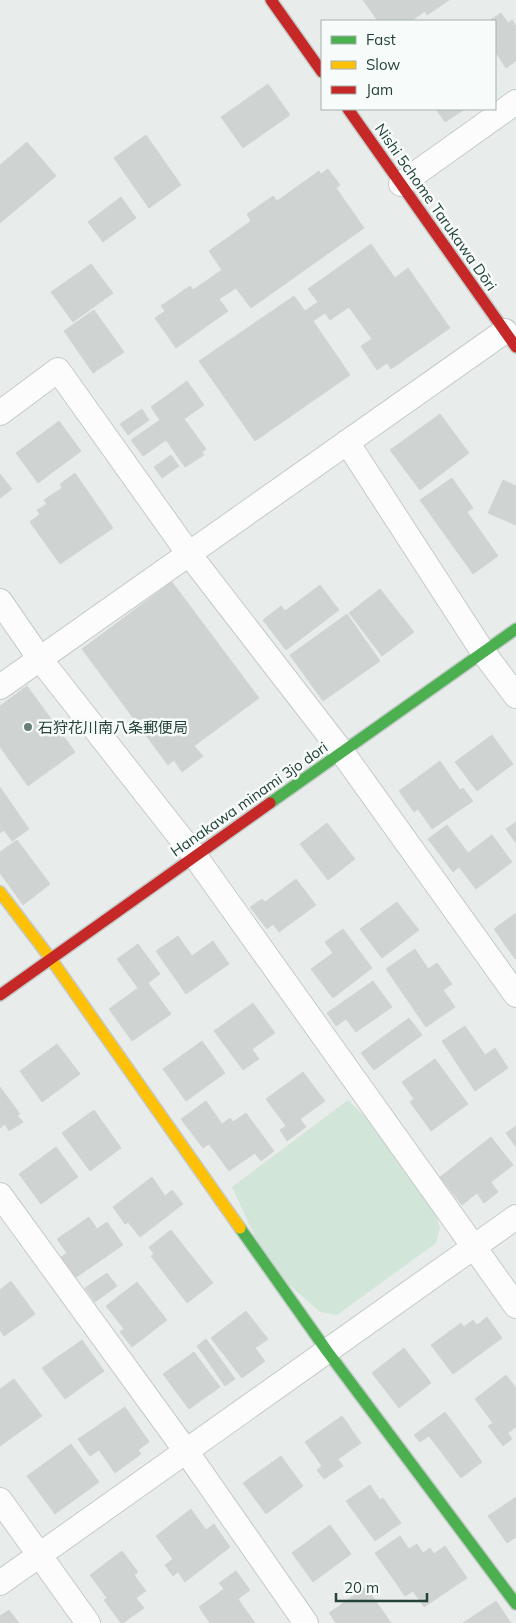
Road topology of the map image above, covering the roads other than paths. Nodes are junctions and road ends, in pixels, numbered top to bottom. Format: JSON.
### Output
{"nodes":[{"id":1,"x":271,"y":0,"type":"edge"},
{"id":2,"x":321,"y":71,"type":"edge"},
{"id":3,"x":516,"y":102,"type":"edge"},
{"id":4,"x":349,"y":110,"type":"edge"},
{"id":5,"x":402,"y":184,"type":"junction"},
{"id":6,"x":510,"y":339,"type":"edge"},
{"id":7,"x":0,"y":413,"type":"edge"},
{"id":8,"x":348,"y":442,"type":"junction"},
{"id":9,"x":189,"y":554,"type":"junction"},
{"id":10,"x":0,"y":601,"type":"edge"},
{"id":11,"x":516,"y":629,"type":"edge"},
{"id":12,"x":483,"y":652,"type":"junction"},
{"id":13,"x":40,"y":659,"type":"junction"},
{"id":14,"x":0,"y":687,"type":"edge"},
{"id":15,"x":516,"y":696,"type":"edge"},
{"id":16,"x":342,"y":752,"type":"junction"},
{"id":17,"x":195,"y":856,"type":"junction"},
{"id":18,"x":0,"y":892,"type":"edge"},
{"id":19,"x":51,"y":959,"type":"junction"},
{"id":20,"x":0,"y":995,"type":"edge"},
{"id":21,"x":516,"y":995,"type":"edge"},
{"id":22,"x":0,"y":1195,"type":"edge"},
{"id":23,"x":516,"y":1217,"type":"edge"},
{"id":24,"x":474,"y":1247,"type":"junction"},
{"id":25,"x":516,"y":1306,"type":"edge"},
{"id":26,"x":327,"y":1351,"type":"junction"},
{"id":27,"x":186,"y":1451,"type":"junction"},
{"id":28,"x":0,"y":1500,"type":"edge"},
{"id":29,"x":39,"y":1555,"type":"junction"},
{"id":30,"x":0,"y":1583,"type":"edge"},
{"id":31,"x":516,"y":1604,"type":"edge"},
{"id":32,"x":88,"y":1623,"type":"edge"},
{"id":33,"x":306,"y":1623,"type":"edge"}],
"edges":[{"from":1,"to":2,"type":"street"},
{"from":3,"to":5,"type":"street"},
{"from":4,"to":5,"type":"street","name":"Nishi 5chome Tarukawa Dōri"},
{"from":5,"to":6,"type":"street","name":"Nishi 5chome Tarukawa Dōri"},
{"from":6,"to":8,"type":"street"},
{"from":7,"to":9,"type":"street"},
{"from":8,"to":9,"type":"street"},
{"from":8,"to":12,"type":"street"},
{"from":9,"to":13,"type":"street"},
{"from":9,"to":16,"type":"street"},
{"from":10,"to":13,"type":"street"},
{"from":11,"to":12,"type":"street","name":"Hanakawa minami 3jo dori"},
{"from":12,"to":15,"type":"street"},
{"from":12,"to":16,"type":"street","name":"Hanakawa minami 3jo dori"},
{"from":13,"to":14,"type":"street"},
{"from":13,"to":17,"type":"street"},
{"from":16,"to":17,"type":"street","name":"Hanakawa minami 3jo dori"},
{"from":16,"to":21,"type":"street"},
{"from":17,"to":19,"type":"street","name":"Hanakawa minami 3jo dori"},
{"from":17,"to":24,"type":"street"},
{"from":18,"to":19,"type":"street"},
{"from":19,"to":20,"type":"street","name":"Hanakawa minami 3jo dori"},
{"from":19,"to":26,"type":"street"},
{"from":22,"to":27,"type":"street"},
{"from":23,"to":24,"type":"street"},
{"from":24,"to":25,"type":"street"},
{"from":24,"to":26,"type":"street"},
{"from":26,"to":27,"type":"street"},
{"from":26,"to":31,"type":"street"},
{"from":27,"to":29,"type":"street"},
{"from":27,"to":33,"type":"street"},
{"from":28,"to":29,"type":"street"},
{"from":29,"to":30,"type":"street"},
{"from":29,"to":32,"type":"street"}]}
